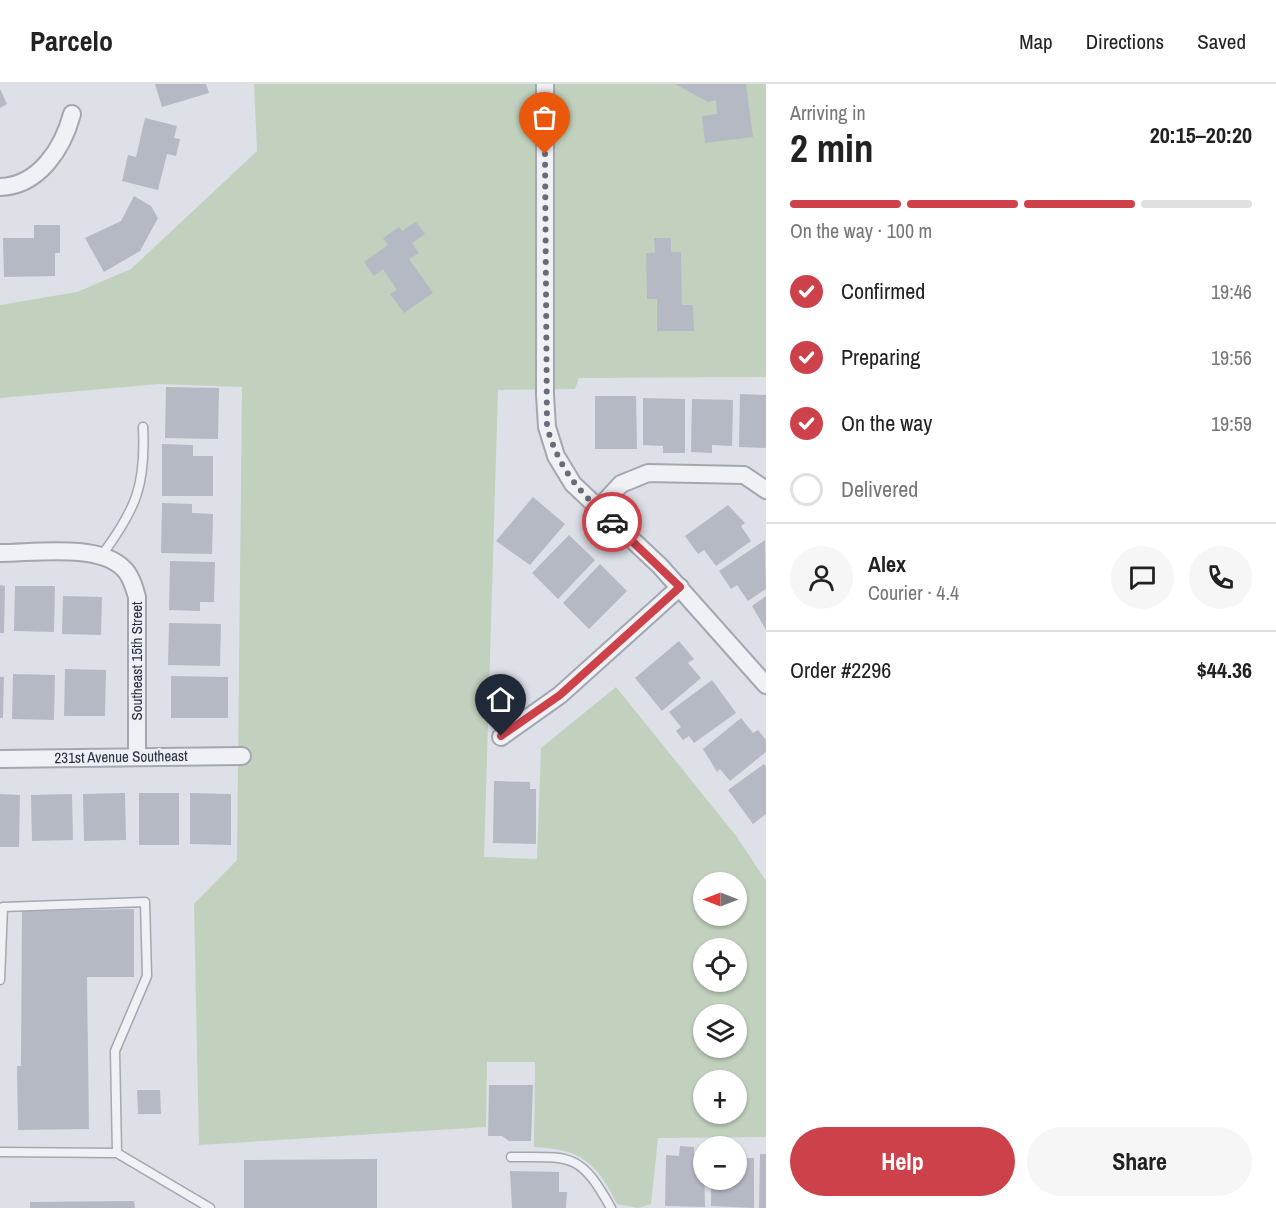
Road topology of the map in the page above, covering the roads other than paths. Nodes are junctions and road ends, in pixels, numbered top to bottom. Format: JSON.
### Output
{"nodes":[{"id":1,"x":545,"y":84,"type":"edge"},
{"id":2,"x":72,"y":114,"type":"dead end"},
{"id":3,"x":0,"y":187,"type":"edge"},
{"id":4,"x":142,"y":427,"type":"dead end"},
{"id":5,"x":766,"y":490,"type":"edge"},
{"id":6,"x":598,"y":509,"type":"junction"},
{"id":7,"x":0,"y":553,"type":"edge"},
{"id":8,"x":102,"y":555,"type":"junction"},
{"id":9,"x":680,"y":587,"type":"junction"},
{"id":10,"x":766,"y":685,"type":"edge"},
{"id":11,"x":501,"y":736,"type":"dead end"},
{"id":12,"x":242,"y":756,"type":"dead end"},
{"id":13,"x":137,"y":757,"type":"junction"},
{"id":14,"x":0,"y":759,"type":"edge"},
{"id":15,"x":0,"y":980,"type":"edge"},
{"id":16,"x":0,"y":1152,"type":"edge"},
{"id":17,"x":117,"y":1154,"type":"junction"},
{"id":18,"x":511,"y":1156,"type":"dead end"},
{"id":19,"x":210,"y":1208,"type":"edge"},
{"id":20,"x":611,"y":1208,"type":"edge"}],
"edges":[{"from":1,"to":6,"type":"street"},
{"from":2,"to":3,"type":"street"},
{"from":4,"to":8,"type":"lane"},
{"from":5,"to":6,"type":"street"},
{"from":6,"to":9,"type":"street"},
{"from":7,"to":8,"type":"street"},
{"from":8,"to":13,"type":"street","name":"Southeast 15th Street"},
{"from":9,"to":10,"type":"street"},
{"from":9,"to":11,"type":"street"},
{"from":12,"to":13,"type":"street","name":"231st Avenue Southeast"},
{"from":13,"to":14,"type":"street","name":"231st Avenue Southeast"},
{"from":15,"to":17,"type":"lane"},
{"from":16,"to":17,"type":"lane"},
{"from":17,"to":19,"type":"lane"},
{"from":18,"to":20,"type":"lane"}]}
